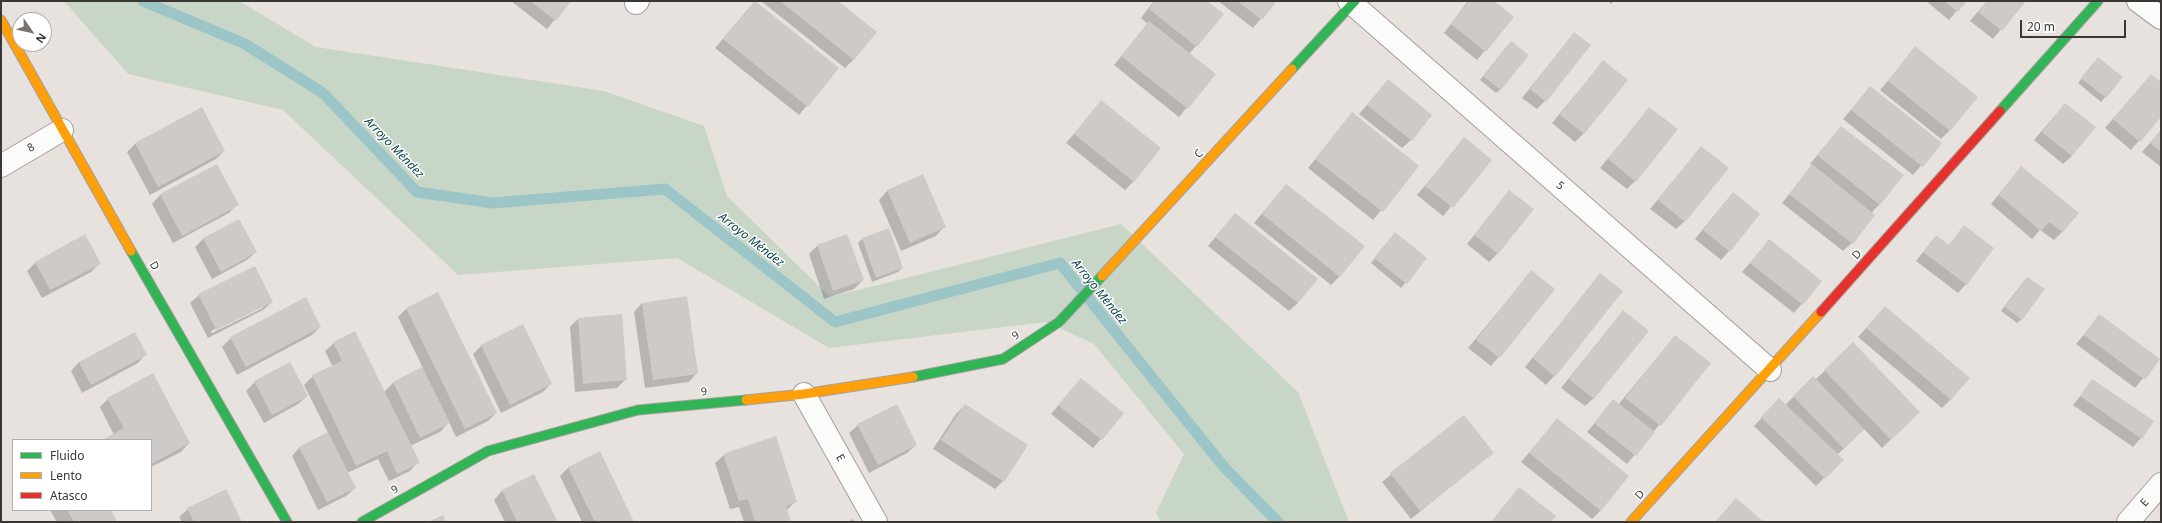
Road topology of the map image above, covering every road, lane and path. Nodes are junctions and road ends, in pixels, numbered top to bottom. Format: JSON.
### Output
{"nodes":[{"id":1,"x":2098,"y":1,"type":"edge"},
{"id":2,"x":2138,"y":1,"type":"edge"},
{"id":3,"x":1352,"y":2,"type":"edge"},
{"id":4,"x":2161,"y":18,"type":"edge"},
{"id":5,"x":1,"y":20,"type":"edge"},
{"id":6,"x":62,"y":130,"type":"junction"},
{"id":7,"x":1,"y":166,"type":"edge"},
{"id":8,"x":1059,"y":322,"type":"joint"},
{"id":9,"x":1770,"y":370,"type":"junction"},
{"id":10,"x":804,"y":394,"type":"junction"},
{"id":11,"x":2161,"y":484,"type":"edge"},
{"id":12,"x":288,"y":522,"type":"edge"},
{"id":13,"x":362,"y":522,"type":"edge"},
{"id":14,"x":876,"y":522,"type":"edge"},
{"id":15,"x":1631,"y":522,"type":"edge"},
{"id":16,"x":2128,"y":522,"type":"edge"}],
"edges":[{"from":1,"to":9,"type":"street","name":"D"},
{"from":2,"to":4,"type":"street"},
{"from":3,"to":8,"type":"street","name":"C"},
{"from":3,"to":9,"type":"street","name":"5"},
{"from":5,"to":6,"type":"street","name":"D"},
{"from":6,"to":7,"type":"street","name":"8"},
{"from":6,"to":12,"type":"street","name":"D"},
{"from":8,"to":10,"type":"street","name":"9"},
{"from":9,"to":15,"type":"street","name":"D"},
{"from":10,"to":13,"type":"street","name":"9"},
{"from":10,"to":14,"type":"street","name":"E"},
{"from":11,"to":16,"type":"street","name":"E"}]}
